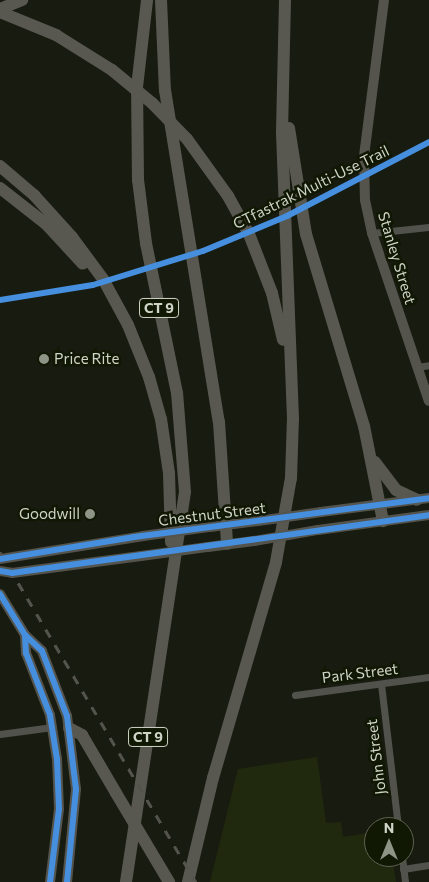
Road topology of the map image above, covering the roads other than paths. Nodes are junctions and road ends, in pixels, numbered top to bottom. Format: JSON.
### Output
{"nodes":[{"id":1,"x":22,"y":0,"type":"edge"},
{"id":2,"x":147,"y":0,"type":"edge"},
{"id":3,"x":161,"y":0,"type":"edge"},
{"id":4,"x":285,"y":0,"type":"edge"},
{"id":5,"x":384,"y":0,"type":"edge"},
{"id":6,"x":0,"y":11,"type":"edge"},
{"id":7,"x":283,"y":31,"type":"junction"},
{"id":8,"x":0,"y":166,"type":"edge"},
{"id":9,"x":0,"y":188,"type":"edge"},
{"id":10,"x":429,"y":227,"type":"edge"},
{"id":11,"x":372,"y":233,"type":"junction"},
{"id":12,"x":141,"y":356,"type":"junction"},
{"id":13,"x":429,"y":365,"type":"edge"},
{"id":14,"x":417,"y":367,"type":"junction"},
{"id":15,"x":292,"y":382,"type":"junction"},
{"id":16,"x":429,"y":401,"type":"edge"},
{"id":17,"x":370,"y":454,"type":"junction"},
{"id":18,"x":423,"y":499,"type":"edge"},
{"id":19,"x":380,"y":505,"type":"junction"},
{"id":20,"x":429,"y":515,"type":"edge"},
{"id":21,"x":383,"y":521,"type":"junction"},
{"id":22,"x":226,"y":525,"type":"junction"},
{"id":23,"x":227,"y":544,"type":"junction"},
{"id":24,"x":0,"y":559,"type":"edge"},
{"id":25,"x":0,"y":571,"type":"edge"},
{"id":26,"x":170,"y":592,"type":"junction"},
{"id":27,"x":0,"y":594,"type":"edge"},
{"id":28,"x":25,"y":636,"type":"junction"},
{"id":29,"x":429,"y":677,"type":"edge"},
{"id":30,"x":381,"y":684,"type":"junction"},
{"id":31,"x":295,"y":695,"type":"dead end"},
{"id":32,"x":53,"y":727,"type":"junction"},
{"id":33,"x":69,"y":728,"type":"junction"},
{"id":34,"x":0,"y":734,"type":"edge"},
{"id":35,"x":397,"y":817,"type":"edge"},
{"id":36,"x":429,"y":865,"type":"edge"},
{"id":37,"x":403,"y":869,"type":"joint"},
{"id":38,"x":50,"y":882,"type":"edge"},
{"id":39,"x":67,"y":882,"type":"edge"},
{"id":40,"x":126,"y":882,"type":"edge"},
{"id":41,"x":169,"y":882,"type":"edge"},
{"id":42,"x":188,"y":882,"type":"edge"},
{"id":43,"x":405,"y":882,"type":"edge"}],
"edges":[{"from":1,"to":6,"type":"highway"},
{"from":2,"to":26,"type":"highway","number":"CT 9"},
{"from":3,"to":22,"type":"highway"},
{"from":4,"to":7,"type":"highway"},
{"from":5,"to":11,"type":"street","name":"Stanley Street"},
{"from":6,"to":15,"type":"highway","bridge":true},
{"from":7,"to":15,"type":"highway"},
{"from":7,"to":17,"type":"highway"},
{"from":8,"to":12,"type":"highway"},
{"from":9,"to":12,"type":"highway"},
{"from":10,"to":11,"type":"street"},
{"from":11,"to":14,"type":"street","name":"Stanley Street"},
{"from":12,"to":26,"type":"highway"},
{"from":13,"to":14,"type":"street"},
{"from":14,"to":16,"type":"street","name":"Stanley Street"},
{"from":15,"to":42,"type":"highway"},
{"from":17,"to":18,"type":"highway"},
{"from":17,"to":19,"type":"highway"},
{"from":18,"to":19,"type":"street","name":"Chestnut Street"},
{"from":19,"to":21,"type":"highway"},
{"from":19,"to":22,"type":"street","name":"Chestnut Street","bridge":true},
{"from":20,"to":21,"type":"street","name":"Chestnut Street"},
{"from":21,"to":23,"type":"street","name":"Chestnut Street","bridge":true},
{"from":22,"to":23,"type":"highway"},
{"from":22,"to":24,"type":"street","name":"Chestnut Street","bridge":true},
{"from":23,"to":25,"type":"street","name":"Chestnut Street","bridge":true},
{"from":26,"to":40,"type":"highway","number":"CT 9"},
{"from":27,"to":28,"type":"street"},
{"from":28,"to":32,"type":"street"},
{"from":28,"to":33,"type":"street"},
{"from":29,"to":30,"type":"street","name":"Park Street"},
{"from":30,"to":31,"type":"street","name":"Park Street"},
{"from":30,"to":35,"type":"street","name":"John Street"},
{"from":32,"to":33,"type":"street"},
{"from":32,"to":34,"type":"street"},
{"from":32,"to":38,"type":"street"},
{"from":33,"to":39,"type":"street"},
{"from":33,"to":41,"type":"highway","bridge":true},
{"from":36,"to":37,"type":"street"},
{"from":37,"to":43,"type":"street"}]}
